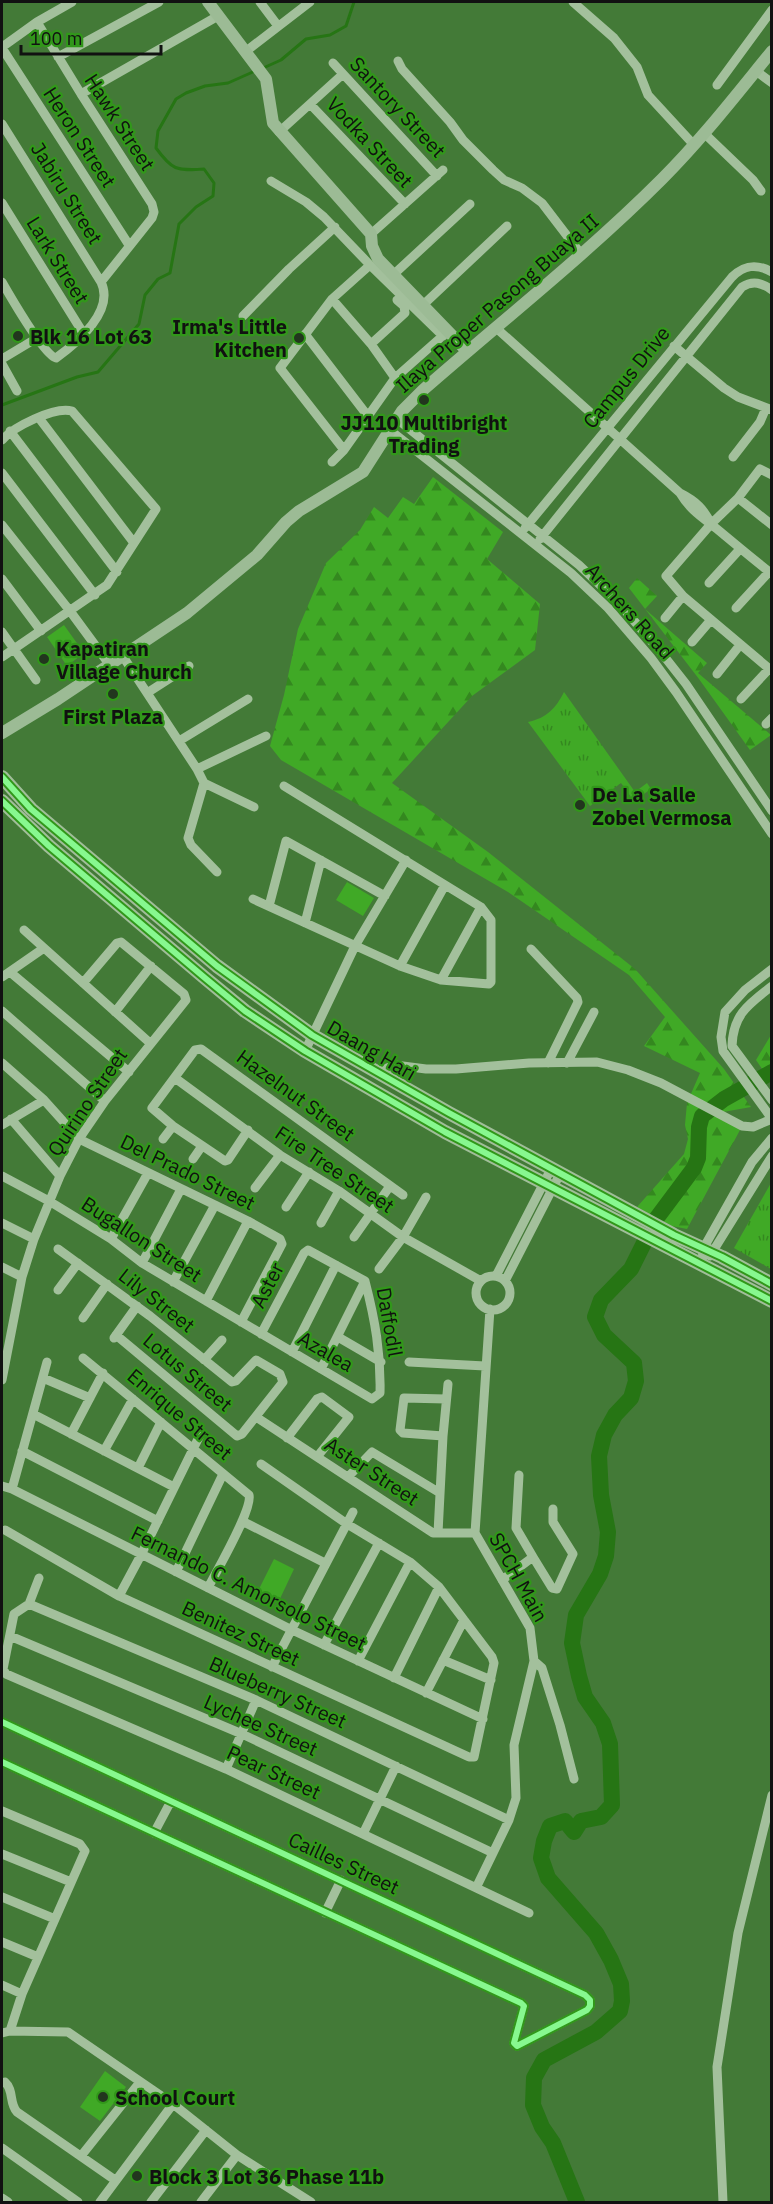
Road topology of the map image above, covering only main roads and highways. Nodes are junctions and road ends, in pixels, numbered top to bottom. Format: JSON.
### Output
{"nodes":[{"id":1,"x":2,"y":777,"type":"edge"},
{"id":2,"x":2,"y":801,"type":"edge"},
{"id":3,"x":630,"y":1219,"type":"junction"},
{"id":4,"x":671,"y":1241,"type":"junction"},
{"id":5,"x":771,"y":1284,"type":"edge"},
{"id":6,"x":771,"y":1301,"type":"edge"}],
"edges":[{"from":1,"to":3,"type":"main road","name":"Daang Hari"},
{"from":2,"to":3,"type":"main road","name":"Daang Hari"},
{"from":3,"to":4,"type":"main road","name":"Daang Hari"},
{"from":4,"to":5,"type":"main road","name":"Daang Hari"},
{"from":4,"to":6,"type":"main road","name":"Daang Hari"}]}
